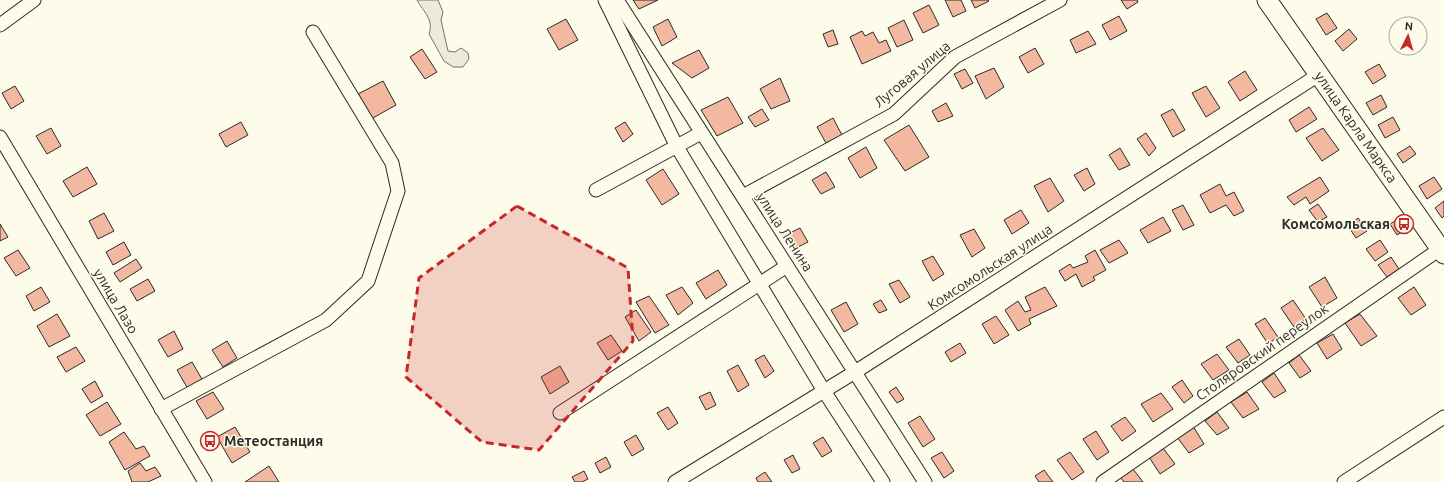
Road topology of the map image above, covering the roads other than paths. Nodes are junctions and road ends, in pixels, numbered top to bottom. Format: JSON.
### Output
{"nodes":[{"id":1,"x":34,"y":0,"type":"edge"},
{"id":2,"x":606,"y":0,"type":"edge"},
{"id":3,"x":617,"y":0,"type":"edge"},
{"id":4,"x":1060,"y":0,"type":"edge"},
{"id":5,"x":1267,"y":0,"type":"edge"},
{"id":6,"x":0,"y":25,"type":"edge"},
{"id":7,"x":313,"y":32,"type":"dead end"},
{"id":8,"x":1320,"y":74,"type":"junction"},
{"id":9,"x":701,"y":133,"type":"junction"},
{"id":10,"x":0,"y":137,"type":"edge"},
{"id":11,"x":677,"y":147,"type":"junction"},
{"id":12,"x":596,"y":190,"type":"dead end"},
{"id":13,"x":743,"y":196,"type":"junction"},
{"id":14,"x":1442,"y":252,"type":"edge"},
{"id":15,"x":787,"y":266,"type":"junction"},
{"id":16,"x":760,"y":284,"type":"junction"},
{"id":17,"x":855,"y":372,"type":"junction"},
{"id":18,"x":824,"y":391,"type":"junction"},
{"id":19,"x":161,"y":409,"type":"junction"},
{"id":20,"x":560,"y":413,"type":"dead end"},
{"id":21,"x":1444,"y":417,"type":"edge"},
{"id":22,"x":205,"y":482,"type":"edge"},
{"id":23,"x":675,"y":482,"type":"edge"},
{"id":24,"x":883,"y":482,"type":"edge"},
{"id":25,"x":925,"y":482,"type":"edge"},
{"id":26,"x":1103,"y":482,"type":"edge"},
{"id":27,"x":1344,"y":482,"type":"edge"}],
"edges":[{"from":1,"to":6,"type":"street"},
{"from":2,"to":11,"type":"street"},
{"from":3,"to":9,"type":"street","name":"улица Ленина"},
{"from":4,"to":13,"type":"street","name":"Луговая улица"},
{"from":5,"to":8,"type":"highway","name":"улица Карла Маркса"},
{"from":7,"to":19,"type":"street"},
{"from":8,"to":14,"type":"highway","name":"улица Карла Маркса"},
{"from":8,"to":17,"type":"street","name":"Комсомольская улица"},
{"from":9,"to":11,"type":"street"},
{"from":9,"to":13,"type":"street","name":"улица Ленина"},
{"from":10,"to":19,"type":"street","name":"улица Лазо"},
{"from":11,"to":12,"type":"street"},
{"from":11,"to":16,"type":"street"},
{"from":13,"to":15,"type":"street","name":"улица Ленина"},
{"from":14,"to":26,"type":"street","name":"Столяровский переулок"},
{"from":15,"to":16,"type":"street"},
{"from":15,"to":17,"type":"street","name":"улица Ленина"},
{"from":16,"to":18,"type":"street"},
{"from":16,"to":20,"type":"street"},
{"from":17,"to":18,"type":"street","name":"Комсомольская улица"},
{"from":17,"to":25,"type":"street","name":"улица Ленина"},
{"from":18,"to":23,"type":"street","name":"Комсомольская улица"},
{"from":18,"to":24,"type":"street"},
{"from":19,"to":22,"type":"street","name":"улица Лазо"},
{"from":21,"to":27,"type":"street"}]}
